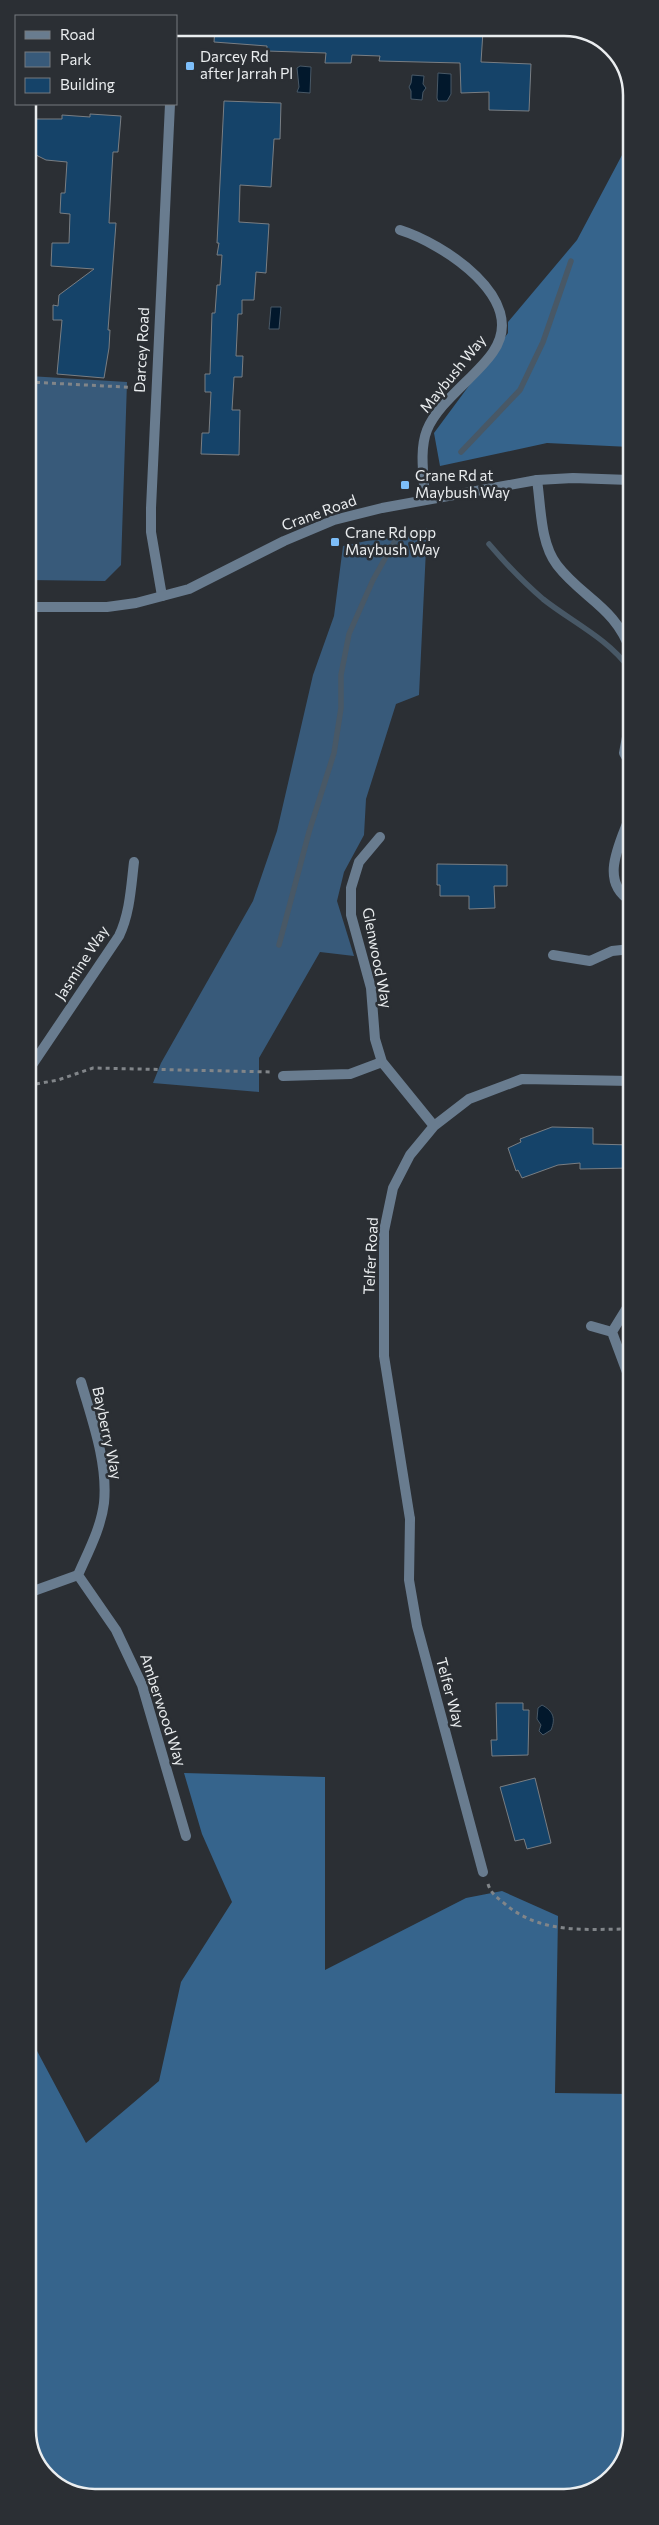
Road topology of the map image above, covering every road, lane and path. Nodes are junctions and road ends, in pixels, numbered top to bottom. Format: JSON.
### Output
{"nodes":[{"id":1,"x":170,"y":105,"type":"edge"},
{"id":2,"x":400,"y":230,"type":"dead end"},
{"id":3,"x":36,"y":382,"type":"edge"},
{"id":4,"x":155,"y":389,"type":"junction"},
{"id":5,"x":537,"y":480,"type":"junction"},
{"id":6,"x":623,"y":480,"type":"edge"},
{"id":7,"x":425,"y":498,"type":"junction"},
{"id":8,"x":162,"y":596,"type":"junction"},
{"id":9,"x":36,"y":607,"type":"edge"},
{"id":10,"x":623,"y":632,"type":"edge"},
{"id":11,"x":623,"y":836,"type":"edge"},
{"id":12,"x":380,"y":837,"type":"dead end"},
{"id":13,"x":134,"y":862,"type":"dead end"},
{"id":14,"x":623,"y":893,"type":"edge"},
{"id":15,"x":623,"y":950,"type":"edge"},
{"id":16,"x":553,"y":956,"type":"dead end"},
{"id":17,"x":36,"y":1059,"type":"edge"},
{"id":18,"x":382,"y":1062,"type":"junction"},
{"id":19,"x":283,"y":1076,"type":"joint"},
{"id":20,"x":623,"y":1081,"type":"edge"},
{"id":21,"x":36,"y":1084,"type":"edge"},
{"id":22,"x":434,"y":1126,"type":"junction"},
{"id":23,"x":623,"y":1314,"type":"edge"},
{"id":24,"x":591,"y":1326,"type":"dead end"},
{"id":25,"x":612,"y":1332,"type":"junction"},
{"id":26,"x":623,"y":1362,"type":"edge"},
{"id":27,"x":81,"y":1382,"type":"dead end"},
{"id":28,"x":410,"y":1519,"type":"joint"},
{"id":29,"x":78,"y":1575,"type":"junction"},
{"id":30,"x":36,"y":1590,"type":"edge"},
{"id":31,"x":186,"y":1836,"type":"dead end"},
{"id":32,"x":483,"y":1872,"type":"joint"},
{"id":33,"x":623,"y":1929,"type":"edge"}],
"edges":[{"from":1,"to":4,"type":"street","name":"Darcey Road"},
{"from":2,"to":7,"type":"street","name":"Maybush Way"},
{"from":3,"to":4,"type":"path"},
{"from":4,"to":8,"type":"street","name":"Darcey Road"},
{"from":5,"to":6,"type":"street","name":"Crane Road"},
{"from":5,"to":7,"type":"street","name":"Crane Road"},
{"from":5,"to":10,"type":"street"},
{"from":7,"to":8,"type":"street","name":"Crane Road"},
{"from":8,"to":9,"type":"street","name":"Crane Road"},
{"from":11,"to":14,"type":"street"},
{"from":12,"to":18,"type":"street","name":"Glenwood Way"},
{"from":13,"to":17,"type":"street","name":"Jasmine Way"},
{"from":15,"to":16,"type":"street"},
{"from":18,"to":19,"type":"street"},
{"from":18,"to":22,"type":"street","name":"Glenwood Way"},
{"from":19,"to":21,"type":"path"},
{"from":20,"to":22,"type":"street","name":"Telfer Road"},
{"from":22,"to":28,"type":"street","name":"Telfer Road"},
{"from":23,"to":25,"type":"street"},
{"from":24,"to":25,"type":"street"},
{"from":25,"to":26,"type":"street"},
{"from":27,"to":29,"type":"street","name":"Bayberry Way"},
{"from":28,"to":32,"type":"street","name":"Telfer Way"},
{"from":29,"to":30,"type":"street"},
{"from":29,"to":31,"type":"street","name":"Amberwood Way"},
{"from":32,"to":33,"type":"path"}]}
